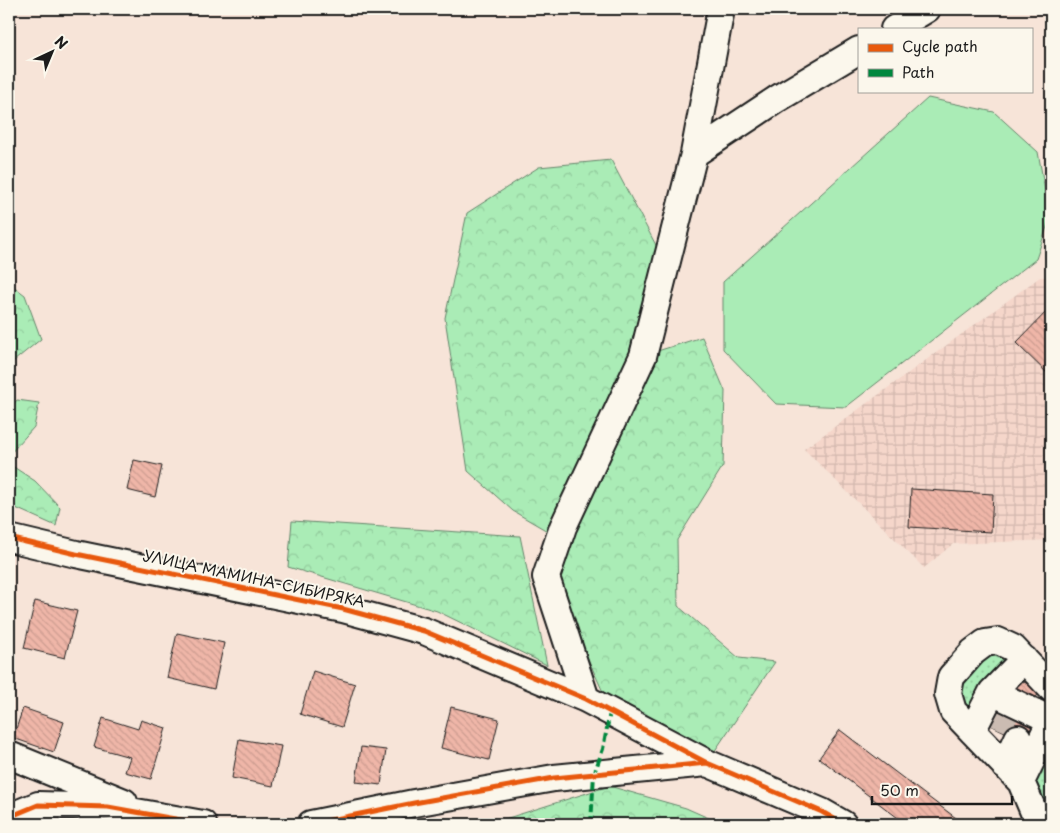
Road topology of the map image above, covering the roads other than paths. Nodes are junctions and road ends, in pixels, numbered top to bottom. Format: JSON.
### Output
{"nodes":[{"id":1,"x":720,"y":9,"type":"edge"},
{"id":2,"x":927,"y":9,"type":"edge"},
{"id":3,"x":896,"y":28,"type":"edge"},
{"id":4,"x":858,"y":51,"type":"edge"},
{"id":5,"x":694,"y":154,"type":"junction"},
{"id":6,"x":9,"y":538,"type":"edge"},
{"id":7,"x":1024,"y":659,"type":"junction"},
{"id":8,"x":1051,"y":688,"type":"edge"},
{"id":9,"x":586,"y":699,"type":"junction"},
{"id":10,"x":1014,"y":728,"type":"edge"},
{"id":11,"x":9,"y":755,"type":"edge"},
{"id":12,"x":707,"y":763,"type":"junction"},
{"id":13,"x":158,"y":816,"type":"junction"},
{"id":14,"x":9,"y":817,"type":"edge"},
{"id":15,"x":203,"y":824,"type":"edge"},
{"id":16,"x":311,"y":824,"type":"edge"},
{"id":17,"x":843,"y":824,"type":"edge"},
{"id":18,"x":1039,"y":824,"type":"edge"}],
"edges":[{"from":1,"to":5,"type":"street"},
{"from":2,"to":3,"type":"street"},
{"from":4,"to":5,"type":"street"},
{"from":5,"to":9,"type":"street"},
{"from":6,"to":9,"type":"street","name":"УЛИЦА МАМИНА-СИБИРЯКА"},
{"from":7,"to":8,"type":"street"},
{"from":7,"to":10,"type":"street"},
{"from":7,"to":10,"type":"street"},
{"from":9,"to":12,"type":"street","name":"УЛИЦА МАМИНА-СИБИРЯКА"},
{"from":10,"to":18,"type":"street"},
{"from":11,"to":13,"type":"street"},
{"from":12,"to":16,"type":"street"},
{"from":12,"to":17,"type":"street","name":"УЛИЦА МАМИНА-СИБИРЯКА"},
{"from":13,"to":14,"type":"street"},
{"from":13,"to":15,"type":"street"}]}
